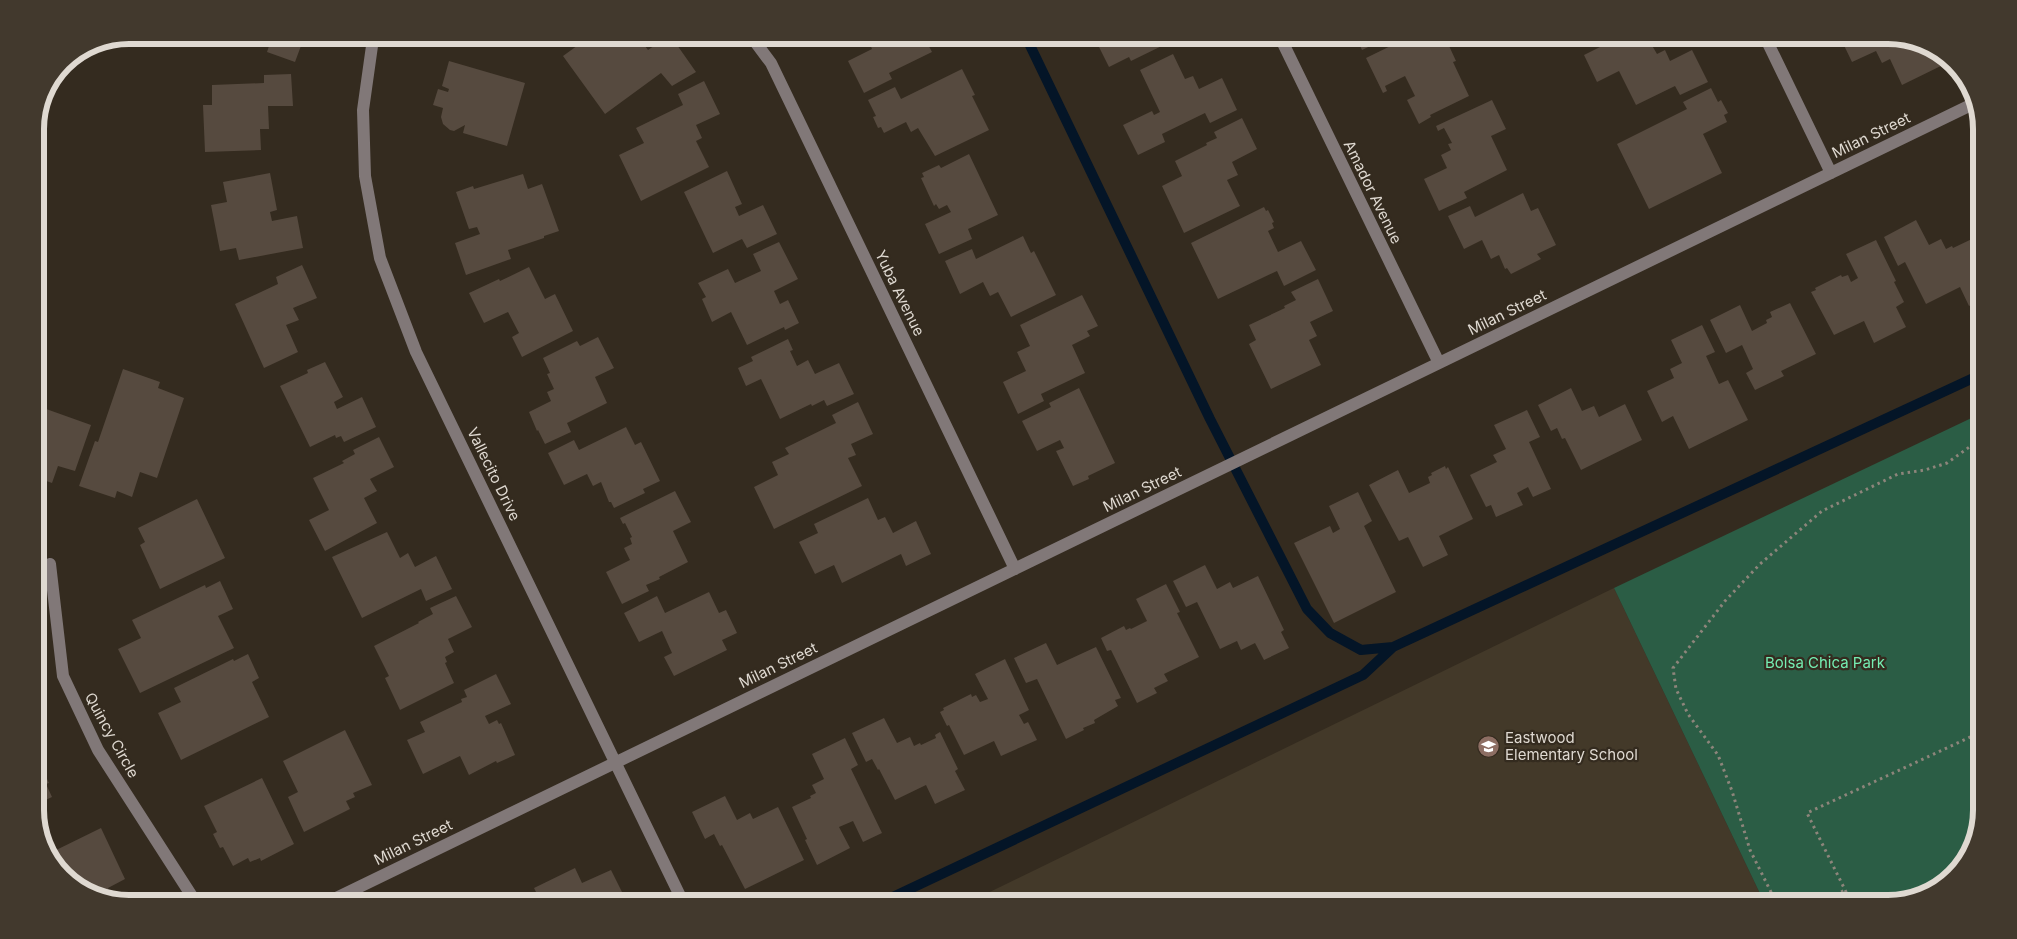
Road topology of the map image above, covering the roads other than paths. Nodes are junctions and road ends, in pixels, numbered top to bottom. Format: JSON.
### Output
{"nodes":[{"id":1,"x":373,"y":44,"type":"edge"},
{"id":2,"x":757,"y":44,"type":"edge"},
{"id":3,"x":1283,"y":44,"type":"edge"},
{"id":4,"x":1768,"y":44,"type":"edge"},
{"id":5,"x":1970,"y":106,"type":"edge"},
{"id":6,"x":1832,"y":172,"type":"junction"},
{"id":7,"x":1439,"y":363,"type":"junction"},
{"id":8,"x":50,"y":564,"type":"dead end"},
{"id":9,"x":1015,"y":568,"type":"junction"},
{"id":10,"x":615,"y":762,"type":"junction"},
{"id":11,"x":191,"y":895,"type":"edge"},
{"id":12,"x":342,"y":895,"type":"edge"},
{"id":13,"x":680,"y":895,"type":"edge"}],
"edges":[{"from":1,"to":10,"type":"street","name":"Vallecito Drive"},
{"from":2,"to":9,"type":"street","name":"Yuba Avenue"},
{"from":3,"to":7,"type":"street","name":"Amador Avenue"},
{"from":4,"to":6,"type":"street"},
{"from":5,"to":6,"type":"street","name":"Milan Street"},
{"from":6,"to":7,"type":"street","name":"Milan Street"},
{"from":7,"to":9,"type":"street","name":"Milan Street"},
{"from":8,"to":11,"type":"street","name":"Quincy Circle"},
{"from":9,"to":10,"type":"street","name":"Milan Street"},
{"from":10,"to":12,"type":"street","name":"Milan Street"},
{"from":10,"to":13,"type":"street","name":"Vallecito Drive"}]}
